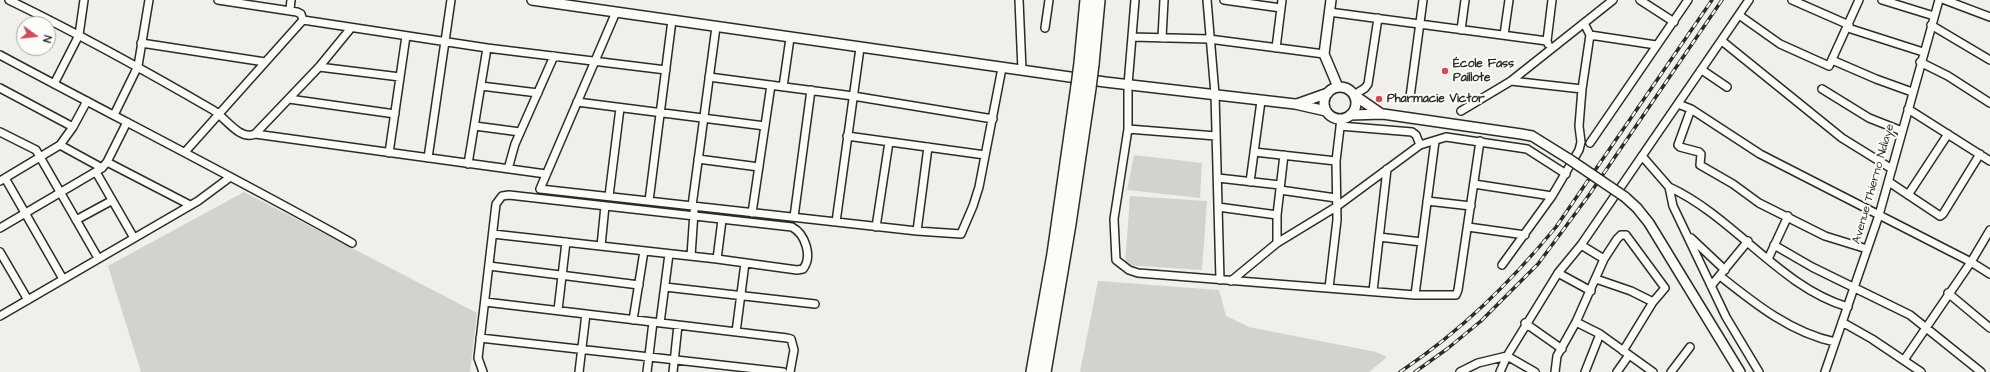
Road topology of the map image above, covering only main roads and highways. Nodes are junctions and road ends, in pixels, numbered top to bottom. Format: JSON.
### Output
{"nodes":[{"id":1,"x":1087,"y":0,"type":"edge"},
{"id":2,"x":1098,"y":0,"type":"edge"},
{"id":3,"x":1086,"y":64,"type":"junction"},
{"id":4,"x":1083,"y":87,"type":"junction"},
{"id":5,"x":1033,"y":372,"type":"edge"},
{"id":6,"x":1044,"y":372,"type":"edge"}],
"edges":[{"from":1,"to":3,"type":"highway"},
{"from":2,"to":3,"type":"highway"},
{"from":3,"to":4,"type":"highway","bridge":true},
{"from":4,"to":5,"type":"highway"},
{"from":4,"to":6,"type":"highway"}]}
